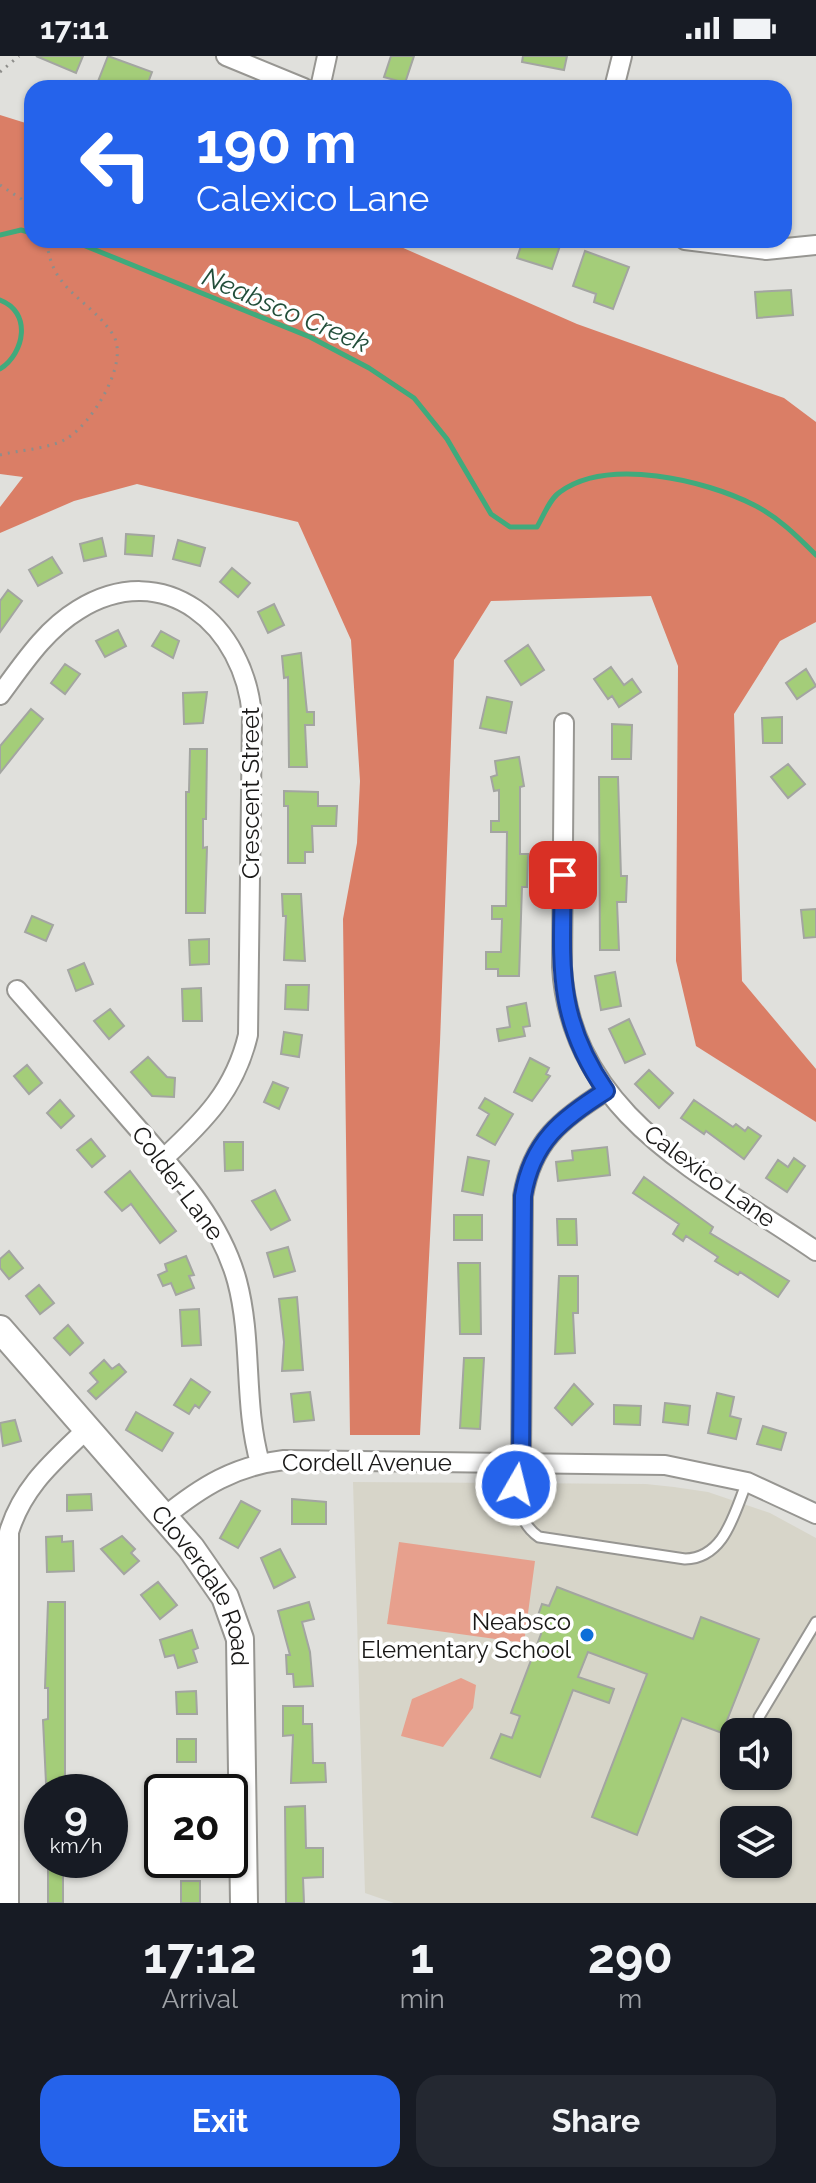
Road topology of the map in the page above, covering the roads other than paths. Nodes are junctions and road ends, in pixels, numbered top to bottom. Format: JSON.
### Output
{"nodes":[{"id":1,"x":226,"y":56,"type":"edge"},
{"id":2,"x":327,"y":56,"type":"edge"},
{"id":3,"x":622,"y":56,"type":"edge"},
{"id":4,"x":284,"y":80,"type":"edge"},
{"id":5,"x":322,"y":80,"type":"edge"},
{"id":6,"x":616,"y":80,"type":"edge"},
{"id":7,"x":816,"y":245,"type":"edge"},
{"id":8,"x":792,"y":246,"type":"edge"},
{"id":9,"x":0,"y":695,"type":"edge"},
{"id":10,"x":564,"y":723,"type":"dead end"},
{"id":11,"x":17,"y":990,"type":"dead end"},
{"id":12,"x":606,"y":1091,"type":"junction"},
{"id":13,"x":164,"y":1158,"type":"junction"},
{"id":14,"x":816,"y":1251,"type":"edge"},
{"id":15,"x":0,"y":1329,"type":"edge"},
{"id":16,"x":87,"y":1429,"type":"junction"},
{"id":17,"x":260,"y":1463,"type":"junction"},
{"id":18,"x":518,"y":1463,"type":"junction"},
{"id":19,"x":747,"y":1482,"type":"junction"},
{"id":20,"x":816,"y":1514,"type":"edge"},
{"id":21,"x":164,"y":1517,"type":"junction"},
{"id":22,"x":816,"y":1622,"type":"edge"},
{"id":23,"x":4,"y":1631,"type":"edge"},
{"id":24,"x":759,"y":1717,"type":"dead end"},
{"id":25,"x":9,"y":1903,"type":"edge"},
{"id":26,"x":244,"y":1903,"type":"edge"}],
"edges":[{"from":1,"to":4,"type":"street"},
{"from":2,"to":5,"type":"street"},
{"from":3,"to":6,"type":"street"},
{"from":7,"to":8,"type":"street"},
{"from":9,"to":13,"type":"street","name":"Crescent Street"},
{"from":10,"to":12,"type":"street","name":"Calexico Lane"},
{"from":11,"to":13,"type":"street","name":"Colder Lane"},
{"from":12,"to":14,"type":"street","name":"Calexico Lane"},
{"from":12,"to":18,"type":"street"},
{"from":13,"to":17,"type":"street","name":"Colder Lane"},
{"from":15,"to":16,"type":"street","name":"Cloverdale Road"},
{"from":16,"to":21,"type":"street","name":"Cloverdale Road"},
{"from":16,"to":23,"type":"street"},
{"from":17,"to":18,"type":"street","name":"Cordell Avenue"},
{"from":17,"to":21,"type":"street","name":"Cordell Avenue"},
{"from":18,"to":19,"type":"street","name":"Cordell Avenue"},
{"from":18,"to":19,"type":"lane"},
{"from":19,"to":20,"type":"street","name":"Cordell Avenue"},
{"from":21,"to":26,"type":"street","name":"Cloverdale Road"},
{"from":22,"to":24,"type":"lane"},
{"from":23,"to":25,"type":"street"}]}
